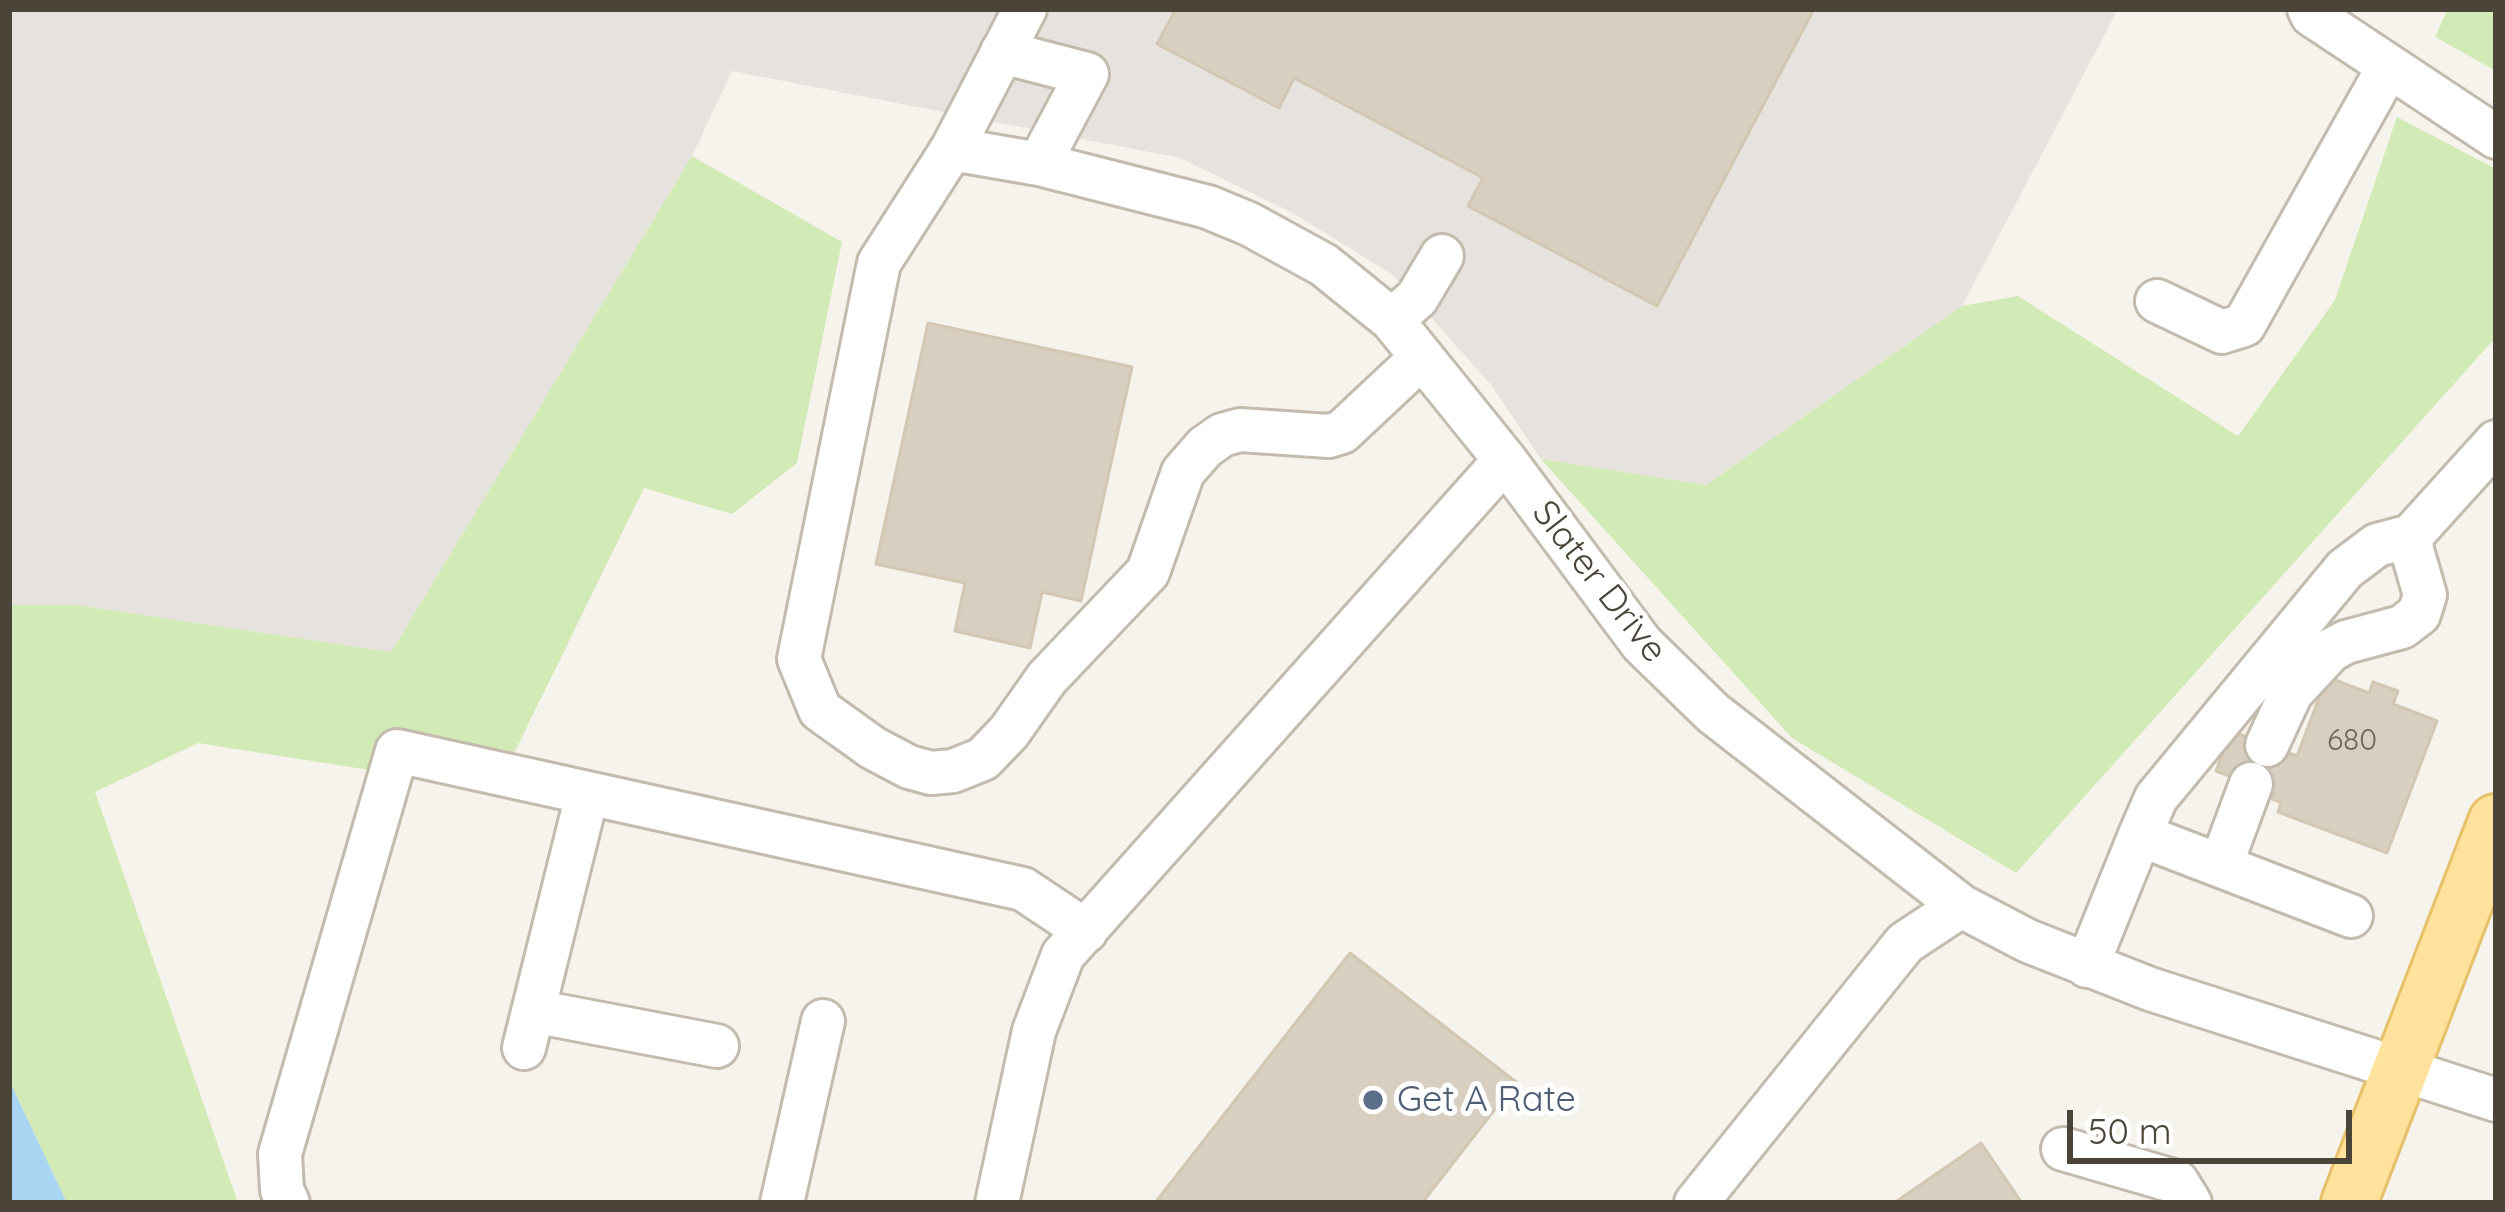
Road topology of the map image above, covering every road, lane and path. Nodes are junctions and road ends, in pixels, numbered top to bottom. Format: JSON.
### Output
{"nodes":[{"id":1,"x":1025,"y":9,"type":"edge"},
{"id":2,"x":2309,"y":9,"type":"edge"},
{"id":3,"x":1002,"y":52,"type":"junction"},
{"id":4,"x":2390,"y":67,"type":"junction"},
{"id":5,"x":2496,"y":137,"type":"edge"},
{"id":6,"x":952,"y":149,"type":"junction"},
{"id":7,"x":1039,"y":164,"type":"junction"},
{"id":8,"x":1442,"y":256,"type":"dead end"},
{"id":9,"x":2157,"y":301,"type":"dead end"},
{"id":10,"x":1392,"y":320,"type":"junction"},
{"id":11,"x":1422,"y":357,"type":"junction"},
{"id":12,"x":2496,"y":442,"type":"edge"},
{"id":13,"x":1505,"y":460,"type":"junction"},
{"id":14,"x":2411,"y":536,"type":"junction"},
{"id":15,"x":2267,"y":745,"type":"dead end"},
{"id":16,"x":2251,"y":784,"type":"dead end"},
{"id":17,"x":587,"y":796,"type":"junction"},
{"id":18,"x":2496,"y":822,"type":"edge"},
{"id":19,"x":2140,"y":836,"type":"junction"},
{"id":20,"x":2221,"y":865,"type":"junction"},
{"id":21,"x":1961,"y":906,"type":"junction"},
{"id":22,"x":2351,"y":916,"type":"dead end"},
{"id":23,"x":1086,"y":931,"type":"junction"},
{"id":24,"x":2087,"y":966,"type":"junction"},
{"id":25,"x":824,"y":1021,"type":"dead end"},
{"id":26,"x":717,"y":1046,"type":"dead end"},
{"id":27,"x":2400,"y":1069,"type":"junction"},
{"id":28,"x":2496,"y":1100,"type":"edge"},
{"id":29,"x":2062,"y":1149,"type":"dead end"},
{"id":30,"x":288,"y":1203,"type":"edge"},
{"id":31,"x":782,"y":1203,"type":"edge"},
{"id":32,"x":997,"y":1203,"type":"edge"},
{"id":33,"x":1696,"y":1203,"type":"edge"},
{"id":34,"x":2189,"y":1203,"type":"edge"},
{"id":35,"x":2349,"y":1203,"type":"edge"}],
"edges":[{"from":1,"to":3,"type":"street"},
{"from":2,"to":4,"type":"street"},
{"from":3,"to":6,"type":"street"},
{"from":3,"to":7,"type":"street"},
{"from":4,"to":5,"type":"street"},
{"from":4,"to":9,"type":"street"},
{"from":6,"to":7,"type":"street","name":"Slater Drive"},
{"from":6,"to":11,"type":"street"},
{"from":7,"to":10,"type":"street","name":"Slater Drive"},
{"from":8,"to":10,"type":"street"},
{"from":10,"to":11,"type":"street","name":"Slater Drive"},
{"from":11,"to":13,"type":"street","name":"Slater Drive"},
{"from":12,"to":14,"type":"street"},
{"from":13,"to":21,"type":"street","name":"Slater Drive"},
{"from":13,"to":23,"type":"street"},
{"from":14,"to":15,"type":"street"},
{"from":14,"to":19,"type":"street"},
{"from":16,"to":20,"type":"street"},
{"from":17,"to":23,"type":"street"},
{"from":17,"to":26,"type":"street"},
{"from":17,"to":30,"type":"street"},
{"from":18,"to":27,"type":"main road"},
{"from":19,"to":20,"type":"street"},
{"from":19,"to":24,"type":"street"},
{"from":20,"to":22,"type":"street"},
{"from":21,"to":24,"type":"street","name":"Slater Drive"},
{"from":21,"to":33,"type":"street"},
{"from":23,"to":32,"type":"street"},
{"from":24,"to":27,"type":"street","name":"Slater Drive"},
{"from":25,"to":31,"type":"street"},
{"from":27,"to":28,"type":"street","name":"Slater Drive"},
{"from":27,"to":35,"type":"main road"},
{"from":29,"to":34,"type":"street"}]}
